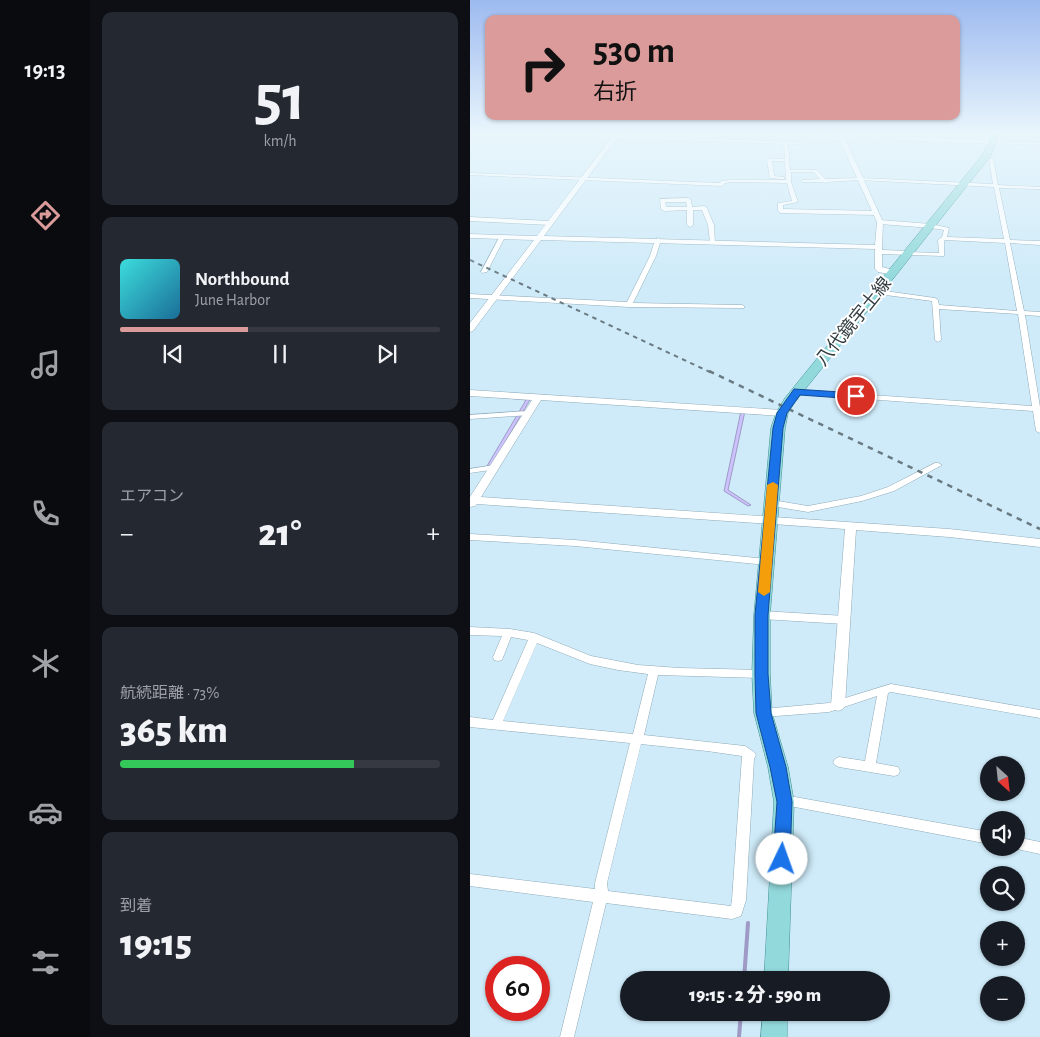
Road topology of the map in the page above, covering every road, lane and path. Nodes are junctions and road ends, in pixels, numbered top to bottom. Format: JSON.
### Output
{"nodes":[{"id":1,"x":580,"y":182,"type":"edge"},
{"id":2,"x":661,"y":182,"type":"edge"},
{"id":3,"x":723,"y":182,"type":"edge"},
{"id":4,"x":790,"y":182,"type":"edge"},
{"id":5,"x":862,"y":182,"type":"edge"},
{"id":6,"x":909,"y":182,"type":"edge"},
{"id":7,"x":964,"y":182,"type":"edge"},
{"id":8,"x":995,"y":182,"type":"edge"},
{"id":9,"x":961,"y":185,"type":"junction"},
{"id":10,"x":996,"y":186,"type":"junction"},
{"id":11,"x":1040,"y":188,"type":"edge"},
{"id":12,"x":690,"y":208,"type":"junction"},
{"id":13,"x":876,"y":213,"type":"junction"},
{"id":14,"x":470,"y":219,"type":"edge"},
{"id":15,"x":880,"y":222,"type":"junction"},
{"id":16,"x":550,"y":223,"type":"junction"},
{"id":17,"x":690,"y":226,"type":"dead end"},
{"id":18,"x":931,"y":226,"type":"junction"},
{"id":19,"x":507,"y":235,"type":"junction"},
{"id":20,"x":470,"y":236,"type":"edge"},
{"id":21,"x":538,"y":238,"type":"junction"},
{"id":22,"x":944,"y":238,"type":"junction"},
{"id":23,"x":658,"y":240,"type":"junction"},
{"id":24,"x":713,"y":242,"type":"junction"},
{"id":25,"x":1007,"y":242,"type":"junction"},
{"id":26,"x":1040,"y":243,"type":"edge"},
{"id":27,"x":879,"y":250,"type":"junction"},
{"id":28,"x":909,"y":253,"type":"junction"},
{"id":29,"x":484,"y":272,"type":"dead end"},
{"id":30,"x":894,"y":273,"type":"junction"},
{"id":31,"x":878,"y":292,"type":"junction"},
{"id":32,"x":470,"y":296,"type":"edge"},
{"id":33,"x":494,"y":297,"type":"junction"},
{"id":34,"x":629,"y":305,"type":"junction"},
{"id":35,"x":742,"y":307,"type":"dead end"},
{"id":36,"x":936,"y":307,"type":"junction"},
{"id":37,"x":1021,"y":313,"type":"junction"},
{"id":38,"x":1040,"y":314,"type":"edge"},
{"id":39,"x":470,"y":329,"type":"edge"},
{"id":40,"x":938,"y":340,"type":"dead end"},
{"id":41,"x":797,"y":392,"type":"junction"},
{"id":42,"x":470,"y":393,"type":"edge"},
{"id":43,"x":538,"y":398,"type":"junction"},
{"id":44,"x":1038,"y":408,"type":"edge"},
{"id":45,"x":528,"y":413,"type":"junction"},
{"id":46,"x":782,"y":413,"type":"junction"},
{"id":47,"x":470,"y":417,"type":"edge"},
{"id":48,"x":1040,"y":432,"type":"edge"},
{"id":49,"x":938,"y":465,"type":"dead end"},
{"id":50,"x":494,"y":467,"type":"junction"},
{"id":51,"x":470,"y":471,"type":"edge"},
{"id":52,"x":471,"y":502,"type":"edge"},
{"id":53,"x":772,"y":503,"type":"junction"},
{"id":54,"x":770,"y":520,"type":"junction"},
{"id":55,"x":843,"y":526,"type":"dead end"},
{"id":56,"x":470,"y":537,"type":"edge"},
{"id":57,"x":1040,"y":544,"type":"edge"},
{"id":58,"x":767,"y":562,"type":"junction"},
{"id":59,"x":762,"y":615,"type":"junction"},
{"id":60,"x":845,"y":620,"type":"junction"},
{"id":61,"x":470,"y":631,"type":"edge"},
{"id":62,"x":508,"y":633,"type":"junction"},
{"id":63,"x":534,"y":637,"type":"junction"},
{"id":64,"x":498,"y":657,"type":"dead end"},
{"id":65,"x":654,"y":671,"type":"junction"},
{"id":66,"x":761,"y":674,"type":"junction"},
{"id":67,"x":883,"y":690,"type":"junction"},
{"id":68,"x":838,"y":705,"type":"junction"},
{"id":69,"x":764,"y":713,"type":"junction"},
{"id":70,"x":1040,"y":714,"type":"edge"},
{"id":71,"x":470,"y":722,"type":"edge"},
{"id":72,"x":496,"y":725,"type":"junction"},
{"id":73,"x":636,"y":739,"type":"junction"},
{"id":74,"x":838,"y":762,"type":"dead end"},
{"id":75,"x":870,"y":766,"type":"junction"},
{"id":76,"x":894,"y":771,"type":"dead end"},
{"id":77,"x":784,"y":802,"type":"junction"},
{"id":78,"x":980,"y":836,"type":"edge"},
{"id":79,"x":1025,"y":845,"type":"edge"},
{"id":80,"x":1040,"y":848,"type":"edge"},
{"id":81,"x":470,"y":880,"type":"edge"},
{"id":82,"x":601,"y":898,"type":"junction"},
{"id":83,"x":776,"y":971,"type":"edge"},
{"id":84,"x":775,"y":1021,"type":"edge"},
{"id":85,"x":567,"y":1037,"type":"edge"},
{"id":86,"x":774,"y":1037,"type":"edge"}],
"edges":[{"from":1,"to":16,"type":"street"},
{"from":2,"to":3,"type":"street"},
{"from":4,"to":13,"type":"street"},
{"from":5,"to":13,"type":"street"},
{"from":6,"to":9,"type":"street"},
{"from":7,"to":9,"type":"main road","name":"八代鏡宇土線"},
{"from":8,"to":10,"type":"street"},
{"from":9,"to":10,"type":"street"},
{"from":9,"to":18,"type":"main road","name":"八代鏡宇土線"},
{"from":10,"to":11,"type":"street"},
{"from":10,"to":25,"type":"street"},
{"from":12,"to":12,"type":"street"},
{"from":12,"to":17,"type":"street"},
{"from":12,"to":24,"type":"street"},
{"from":13,"to":15,"type":"street"},
{"from":14,"to":16,"type":"street"},
{"from":15,"to":18,"type":"street"},
{"from":15,"to":27,"type":"street"},
{"from":16,"to":21,"type":"street"},
{"from":18,"to":22,"type":"street"},
{"from":18,"to":28,"type":"main road","name":"八代鏡宇土線"},
{"from":19,"to":20,"type":"street"},
{"from":19,"to":21,"type":"street"},
{"from":19,"to":29,"type":"street"},
{"from":21,"to":23,"type":"street"},
{"from":21,"to":33,"type":"street"},
{"from":22,"to":25,"type":"street"},
{"from":22,"to":28,"type":"street"},
{"from":23,"to":24,"type":"street"},
{"from":23,"to":34,"type":"street"},
{"from":24,"to":27,"type":"street"},
{"from":25,"to":26,"type":"street"},
{"from":25,"to":37,"type":"street"},
{"from":27,"to":28,"type":"street"},
{"from":27,"to":30,"type":"street"},
{"from":28,"to":30,"type":"main road","name":"八代鏡宇土線"},
{"from":30,"to":31,"type":"main road","name":"八代鏡宇土線"},
{"from":31,"to":36,"type":"street"},
{"from":31,"to":41,"type":"main road","name":"八代鏡宇土線"},
{"from":32,"to":33,"type":"street"},
{"from":33,"to":34,"type":"street"},
{"from":33,"to":39,"type":"street"},
{"from":34,"to":35,"type":"street"},
{"from":36,"to":37,"type":"street"},
{"from":36,"to":40,"type":"street"},
{"from":37,"to":38,"type":"street"},
{"from":37,"to":44,"type":"street"},
{"from":41,"to":44,"type":"street"},
{"from":41,"to":46,"type":"main road","name":"八代鏡宇土線"},
{"from":42,"to":43,"type":"street"},
{"from":43,"to":45,"type":"street"},
{"from":43,"to":46,"type":"street"},
{"from":44,"to":48,"type":"street"},
{"from":45,"to":47,"type":"street"},
{"from":45,"to":50,"type":"street"},
{"from":46,"to":53,"type":"main road","name":"八代鏡宇土線"},
{"from":49,"to":53,"type":"street"},
{"from":50,"to":51,"type":"street"},
{"from":50,"to":52,"type":"street"},
{"from":52,"to":54,"type":"street"},
{"from":53,"to":54,"type":"main road","name":"八代鏡宇土線"},
{"from":54,"to":55,"type":"street"},
{"from":54,"to":58,"type":"main road","name":"八代鏡宇土線"},
{"from":56,"to":58,"type":"street"},
{"from":57,"to":60,"type":"street"},
{"from":58,"to":59,"type":"main road","name":"八代鏡宇土線"},
{"from":59,"to":60,"type":"street"},
{"from":59,"to":66,"type":"main road","name":"八代鏡宇土線"},
{"from":60,"to":68,"type":"street"},
{"from":61,"to":62,"type":"street"},
{"from":62,"to":63,"type":"street"},
{"from":62,"to":64,"type":"street"},
{"from":63,"to":65,"type":"street"},
{"from":63,"to":72,"type":"street"},
{"from":65,"to":66,"type":"street"},
{"from":65,"to":73,"type":"street"},
{"from":66,"to":69,"type":"main road","name":"八代鏡宇土線"},
{"from":67,"to":68,"type":"street"},
{"from":67,"to":70,"type":"street"},
{"from":67,"to":75,"type":"street"},
{"from":68,"to":69,"type":"street"},
{"from":69,"to":77,"type":"main road","name":"八代鏡宇土線"},
{"from":71,"to":72,"type":"street"},
{"from":72,"to":73,"type":"street"},
{"from":73,"to":82,"type":"street"},
{"from":73,"to":82,"type":"street"},
{"from":74,"to":75,"type":"street"},
{"from":75,"to":76,"type":"street"},
{"from":77,"to":78,"type":"street"},
{"from":77,"to":83,"type":"main road","name":"八代鏡宇土線"},
{"from":79,"to":80,"type":"street"},
{"from":81,"to":82,"type":"street"},
{"from":82,"to":85,"type":"street"},
{"from":84,"to":86,"type":"main road"}]}
